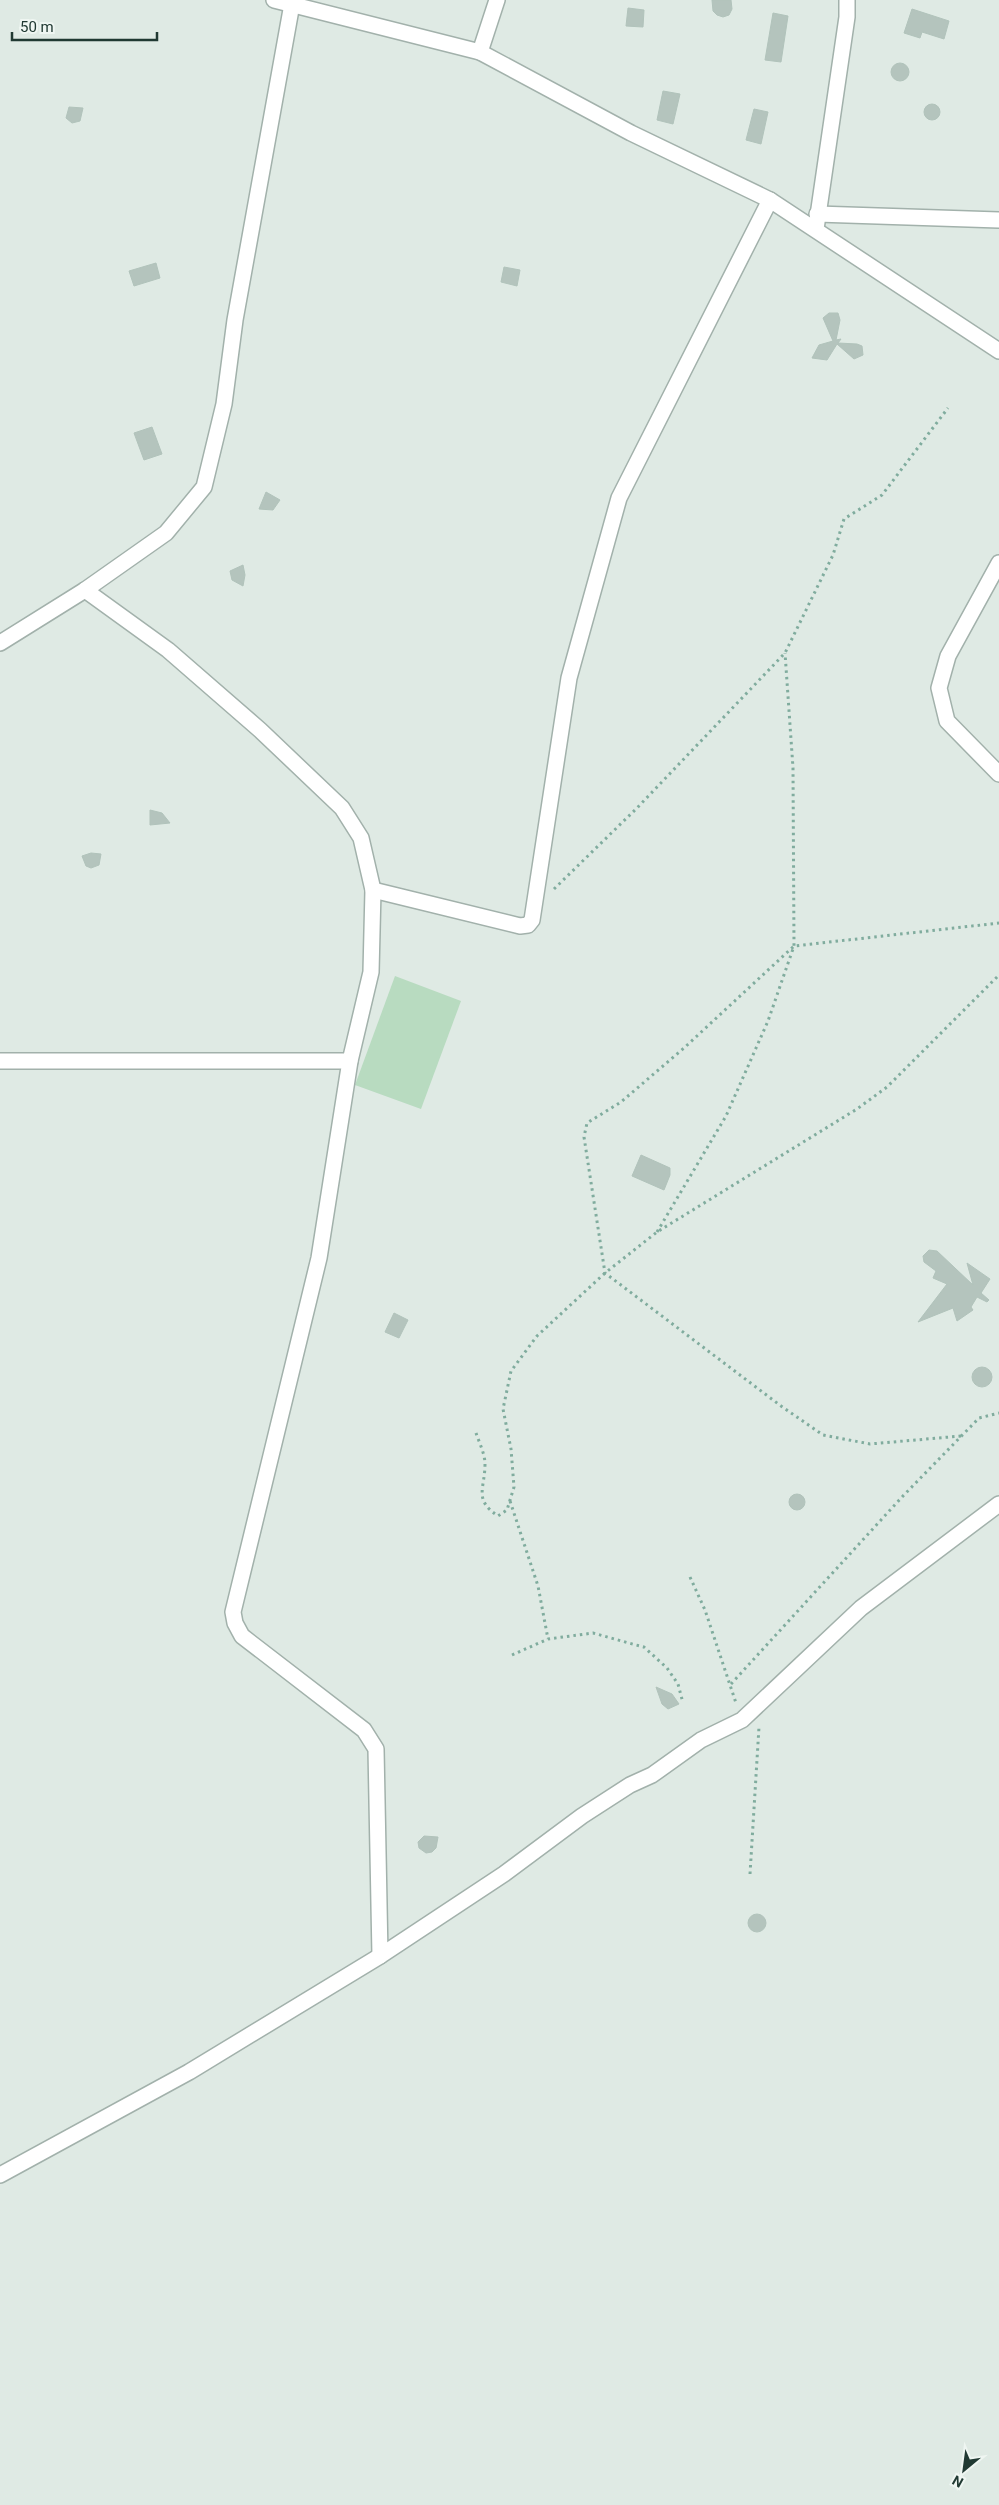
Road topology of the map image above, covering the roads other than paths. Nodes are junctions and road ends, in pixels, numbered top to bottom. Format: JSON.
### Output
{"nodes":[{"id":1,"x":274,"y":0,"type":"edge"},
{"id":2,"x":497,"y":0,"type":"edge"},
{"id":3,"x":848,"y":0,"type":"edge"},
{"id":4,"x":292,"y":4,"type":"junction"},
{"id":5,"x":480,"y":52,"type":"junction"},
{"id":6,"x":770,"y":200,"type":"junction"},
{"id":7,"x":817,"y":214,"type":"junction"},
{"id":8,"x":999,"y":220,"type":"edge"},
{"id":9,"x":816,"y":229,"type":"junction"},
{"id":10,"x":999,"y":351,"type":"edge"},
{"id":11,"x":999,"y":563,"type":"edge"},
{"id":12,"x":84,"y":590,"type":"junction"},
{"id":13,"x":0,"y":643,"type":"edge"},
{"id":14,"x":999,"y":774,"type":"edge"},
{"id":15,"x":373,"y":890,"type":"junction"},
{"id":16,"x":0,"y":1061,"type":"edge"},
{"id":17,"x":350,"y":1061,"type":"junction"},
{"id":18,"x":999,"y":1504,"type":"edge"},
{"id":19,"x":380,"y":1956,"type":"junction"},
{"id":20,"x":0,"y":2174,"type":"edge"}],
"edges":[{"from":1,"to":4,"type":"street"},
{"from":2,"to":5,"type":"street"},
{"from":3,"to":7,"type":"street"},
{"from":4,"to":5,"type":"street"},
{"from":4,"to":12,"type":"street"},
{"from":5,"to":6,"type":"street"},
{"from":6,"to":9,"type":"street"},
{"from":6,"to":15,"type":"street"},
{"from":7,"to":8,"type":"street"},
{"from":7,"to":9,"type":"street"},
{"from":9,"to":10,"type":"street"},
{"from":11,"to":14,"type":"street"},
{"from":12,"to":13,"type":"street"},
{"from":12,"to":15,"type":"street"},
{"from":15,"to":17,"type":"street"},
{"from":16,"to":17,"type":"street"},
{"from":17,"to":19,"type":"street"},
{"from":18,"to":19,"type":"street"},
{"from":19,"to":20,"type":"street"}]}
